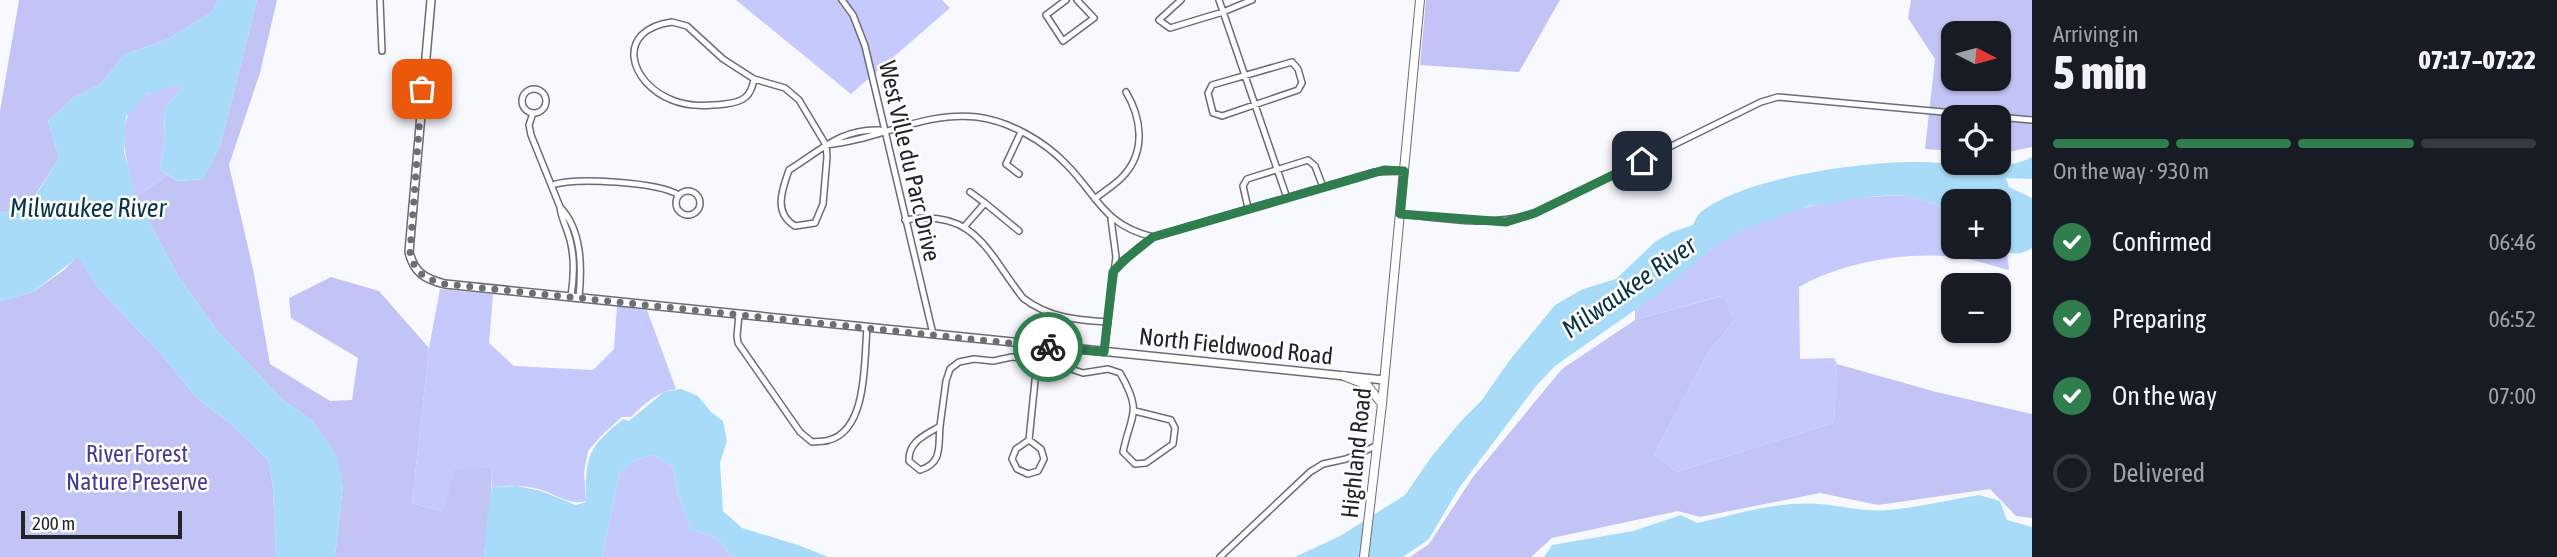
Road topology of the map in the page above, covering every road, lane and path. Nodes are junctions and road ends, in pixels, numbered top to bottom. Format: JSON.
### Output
{"nodes":[{"id":1,"x":380,"y":0,"type":"edge"},
{"id":2,"x":431,"y":0,"type":"edge"},
{"id":3,"x":842,"y":0,"type":"edge"},
{"id":4,"x":1066,"y":0,"type":"edge"},
{"id":5,"x":1077,"y":0,"type":"edge"},
{"id":6,"x":1181,"y":0,"type":"edge"},
{"id":7,"x":1219,"y":0,"type":"edge"},
{"id":8,"x":1252,"y":0,"type":"edge"},
{"id":9,"x":1420,"y":0,"type":"edge"},
{"id":10,"x":1223,"y":12,"type":"junction"},
{"id":11,"x":382,"y":51,"type":"dead end"},
{"id":12,"x":1246,"y":75,"type":"junction"},
{"id":13,"x":754,"y":79,"type":"junction"},
{"id":14,"x":1126,"y":92,"type":"dead end"},
{"id":15,"x":1256,"y":104,"type":"junction"},
{"id":16,"x":1941,"y":112,"type":"edge"},
{"id":17,"x":533,"y":113,"type":"junction"},
{"id":18,"x":2011,"y":118,"type":"edge"},
{"id":19,"x":2032,"y":120,"type":"edge"},
{"id":20,"x":883,"y":131,"type":"junction"},
{"id":21,"x":1021,"y":132,"type":"junction"},
{"id":22,"x":826,"y":145,"type":"junction"},
{"id":23,"x":1277,"y":170,"type":"junction"},
{"id":24,"x":1404,"y":171,"type":"junction"},
{"id":25,"x":1019,"y":174,"type":"dead end"},
{"id":26,"x":552,"y":185,"type":"junction"},
{"id":27,"x":1323,"y":187,"type":"junction"},
{"id":28,"x":970,"y":192,"type":"dead end"},
{"id":29,"x":679,"y":195,"type":"junction"},
{"id":30,"x":1287,"y":198,"type":"junction"},
{"id":31,"x":1095,"y":199,"type":"junction"},
{"id":32,"x":985,"y":202,"type":"junction"},
{"id":33,"x":1248,"y":208,"type":"junction"},
{"id":34,"x":1400,"y":214,"type":"junction"},
{"id":35,"x":1111,"y":219,"type":"junction"},
{"id":36,"x":905,"y":220,"type":"junction"},
{"id":37,"x":964,"y":228,"type":"junction"},
{"id":38,"x":1019,"y":230,"type":"dead end"},
{"id":39,"x":1153,"y":237,"type":"junction"},
{"id":40,"x":1113,"y":272,"type":"junction"},
{"id":41,"x":575,"y":297,"type":"junction"},
{"id":42,"x":739,"y":314,"type":"junction"},
{"id":43,"x":1108,"y":322,"type":"junction"},
{"id":44,"x":867,"y":328,"type":"junction"},
{"id":45,"x":933,"y":334,"type":"junction"},
{"id":46,"x":1034,"y":345,"type":"junction"},
{"id":47,"x":1044,"y":346,"type":"junction"},
{"id":48,"x":1104,"y":352,"type":"junction"},
{"id":49,"x":1037,"y":361,"type":"junction"},
{"id":50,"x":1345,"y":376,"type":"junction"},
{"id":51,"x":1384,"y":380,"type":"junction"},
{"id":52,"x":1382,"y":404,"type":"junction"},
{"id":53,"x":1135,"y":411,"type":"junction"},
{"id":54,"x":940,"y":426,"type":"junction"},
{"id":55,"x":1029,"y":440,"type":"junction"},
{"id":56,"x":1376,"y":446,"type":"junction"},
{"id":57,"x":1220,"y":557,"type":"edge"},
{"id":58,"x":1364,"y":557,"type":"edge"}],
"edges":[{"from":1,"to":11,"type":"street"},
{"from":2,"to":41,"type":"street","name":"North Fieldwood Road"},
{"from":3,"to":20,"type":"street","name":"West Ville du Parc Drive"},
{"from":4,"to":5,"type":"street"},
{"from":6,"to":10,"type":"street"},
{"from":7,"to":10,"type":"street"},
{"from":8,"to":10,"type":"street"},
{"from":9,"to":24,"type":"main road","name":"Highland Road"},
{"from":10,"to":12,"type":"street"},
{"from":12,"to":15,"type":"street"},
{"from":12,"to":15,"type":"street"},
{"from":12,"to":15,"type":"street"},
{"from":13,"to":13,"type":"street"},
{"from":13,"to":22,"type":"street"},
{"from":14,"to":31,"type":"street"},
{"from":15,"to":23,"type":"street"},
{"from":16,"to":34,"type":"street"},
{"from":17,"to":17,"type":"street"},
{"from":17,"to":26,"type":"street"},
{"from":18,"to":19,"type":"street"},
{"from":20,"to":21,"type":"street"},
{"from":20,"to":22,"type":"street"},
{"from":20,"to":36,"type":"street","name":"West Ville du Parc Drive"},
{"from":21,"to":25,"type":"street"},
{"from":21,"to":31,"type":"street"},
{"from":22,"to":22,"type":"street"},
{"from":23,"to":27,"type":"street"},
{"from":23,"to":30,"type":"street"},
{"from":23,"to":33,"type":"street"},
{"from":24,"to":27,"type":"street"},
{"from":24,"to":34,"type":"main road","name":"Highland Road"},
{"from":26,"to":29,"type":"street"},
{"from":26,"to":41,"type":"street"},
{"from":27,"to":30,"type":"street"},
{"from":28,"to":32,"type":"street"},
{"from":29,"to":29,"type":"street"},
{"from":30,"to":33,"type":"street"},
{"from":31,"to":35,"type":"street"},
{"from":32,"to":37,"type":"street"},
{"from":32,"to":38,"type":"street"},
{"from":33,"to":39,"type":"street"},
{"from":34,"to":51,"type":"main road","name":"Highland Road"},
{"from":35,"to":39,"type":"street"},
{"from":35,"to":40,"type":"street"},
{"from":36,"to":37,"type":"street"},
{"from":36,"to":45,"type":"street","name":"West Ville du Parc Drive"},
{"from":37,"to":43,"type":"street"},
{"from":39,"to":40,"type":"street"},
{"from":40,"to":43,"type":"street"},
{"from":41,"to":42,"type":"street","name":"North Fieldwood Road"},
{"from":42,"to":44,"type":"street","name":"North Fieldwood Road"},
{"from":42,"to":44,"type":"street"},
{"from":43,"to":48,"type":"street"},
{"from":44,"to":45,"type":"street","name":"North Fieldwood Road"},
{"from":45,"to":46,"type":"street","name":"North Fieldwood Road"},
{"from":46,"to":47,"type":"street","name":"North Fieldwood Road"},
{"from":46,"to":49,"type":"street"},
{"from":47,"to":48,"type":"street","name":"North Fieldwood Road"},
{"from":47,"to":49,"type":"street"},
{"from":48,"to":50,"type":"street","name":"North Fieldwood Road"},
{"from":49,"to":53,"type":"street"},
{"from":49,"to":54,"type":"street"},
{"from":49,"to":55,"type":"street"},
{"from":50,"to":51,"type":"street","name":"North Fieldwood Road"},
{"from":50,"to":52,"type":"main road"},
{"from":51,"to":52,"type":"main road","name":"Highland Road"},
{"from":52,"to":56,"type":"main road","name":"Highland Road"},
{"from":53,"to":53,"type":"street"},
{"from":54,"to":54,"type":"street"},
{"from":55,"to":55,"type":"street"},
{"from":56,"to":57,"type":"street"},
{"from":56,"to":58,"type":"main road","name":"Highland Road"}]}
